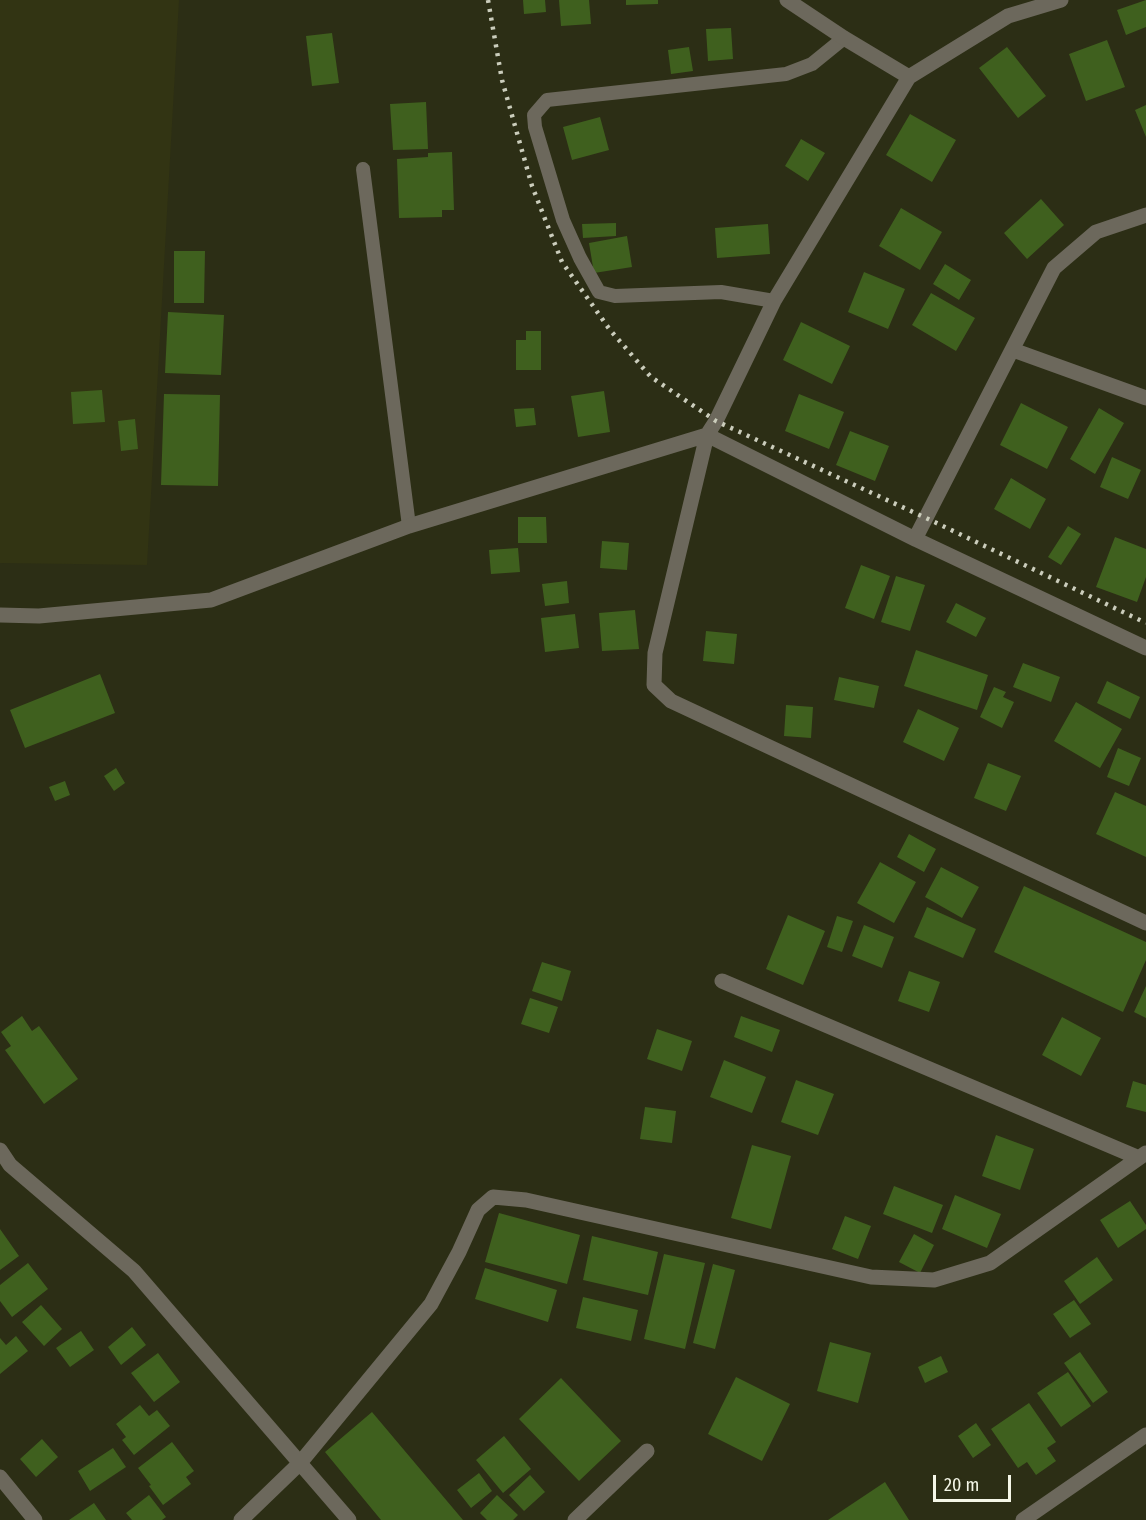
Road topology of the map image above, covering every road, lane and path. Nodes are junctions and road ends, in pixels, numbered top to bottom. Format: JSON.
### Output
{"nodes":[{"id":1,"x":787,"y":0,"type":"edge"},
{"id":2,"x":1017,"y":0,"type":"edge"},
{"id":3,"x":1061,"y":0,"type":"edge"},
{"id":4,"x":1008,"y":16,"type":"junction"},
{"id":5,"x":844,"y":38,"type":"junction"},
{"id":6,"x":909,"y":77,"type":"junction"},
{"id":7,"x":363,"y":169,"type":"dead end"},
{"id":8,"x":1146,"y":215,"type":"edge"},
{"id":9,"x":774,"y":301,"type":"junction"},
{"id":10,"x":1013,"y":350,"type":"junction"},
{"id":11,"x":1146,"y":398,"type":"edge"},
{"id":12,"x":707,"y":435,"type":"junction"},
{"id":13,"x":409,"y":526,"type":"junction"},
{"id":14,"x":915,"y":539,"type":"junction"},
{"id":15,"x":0,"y":615,"type":"edge"},
{"id":16,"x":1146,"y":648,"type":"edge"},
{"id":17,"x":1146,"y":923,"type":"edge"},
{"id":18,"x":722,"y":981,"type":"dead end"},
{"id":19,"x":0,"y":1150,"type":"edge"},
{"id":20,"x":1142,"y":1155,"type":"edge"},
{"id":21,"x":1146,"y":1435,"type":"edge"},
{"id":22,"x":647,"y":1451,"type":"dead end"},
{"id":23,"x":300,"y":1463,"type":"junction"},
{"id":24,"x":0,"y":1477,"type":"edge"},
{"id":25,"x":35,"y":1520,"type":"edge"},
{"id":26,"x":241,"y":1520,"type":"edge"},
{"id":27,"x":349,"y":1520,"type":"edge"},
{"id":28,"x":575,"y":1520,"type":"edge"},
{"id":29,"x":1023,"y":1520,"type":"edge"}],
"edges":[{"from":1,"to":5,"type":"street"},
{"from":2,"to":4,"type":"street"},
{"from":3,"to":4,"type":"street"},
{"from":4,"to":6,"type":"street"},
{"from":5,"to":6,"type":"street"},
{"from":5,"to":9,"type":"lane"},
{"from":6,"to":9,"type":"street"},
{"from":7,"to":13,"type":"lane"},
{"from":8,"to":10,"type":"street"},
{"from":9,"to":12,"type":"street"},
{"from":10,"to":11,"type":"street"},
{"from":10,"to":14,"type":"street"},
{"from":12,"to":13,"type":"street"},
{"from":12,"to":14,"type":"street"},
{"from":12,"to":17,"type":"street"},
{"from":13,"to":15,"type":"street"},
{"from":14,"to":16,"type":"street"},
{"from":18,"to":20,"type":"street"},
{"from":19,"to":23,"type":"street"},
{"from":20,"to":23,"type":"street"},
{"from":21,"to":29,"type":"street"},
{"from":22,"to":28,"type":"street"},
{"from":23,"to":26,"type":"street"},
{"from":23,"to":27,"type":"street"},
{"from":24,"to":25,"type":"street"}]}
